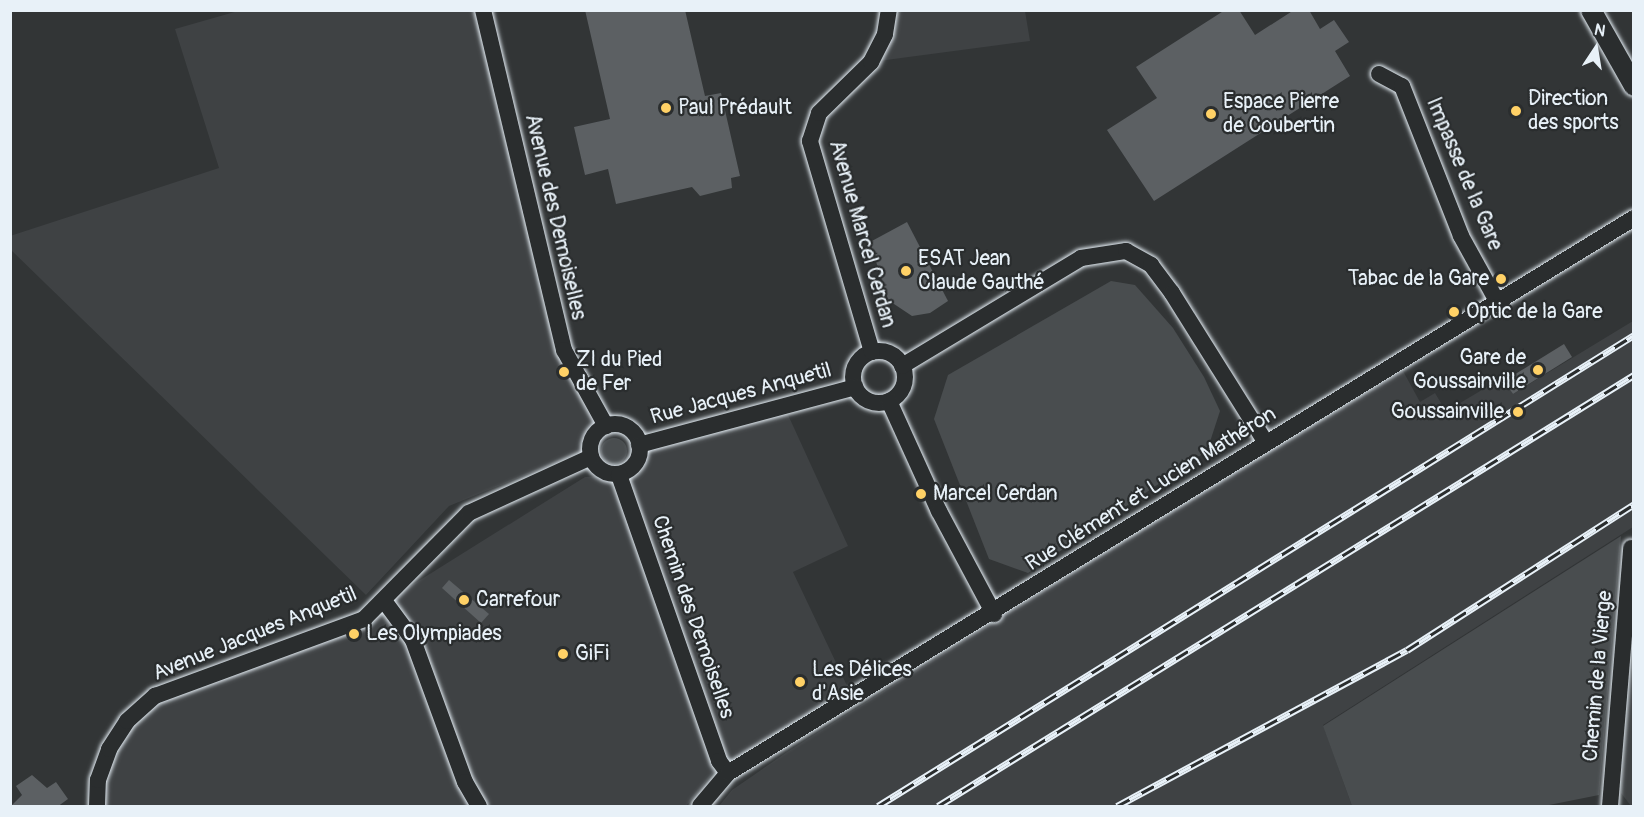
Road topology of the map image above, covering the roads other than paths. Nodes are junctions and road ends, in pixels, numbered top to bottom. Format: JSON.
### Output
{"nodes":[{"id":1,"x":483,"y":10,"type":"edge"},
{"id":2,"x":889,"y":10,"type":"edge"},
{"id":3,"x":1591,"y":10,"type":"edge"},
{"id":4,"x":1379,"y":74,"type":"dead end"},
{"id":5,"x":1634,"y":86,"type":"edge"},
{"id":6,"x":1634,"y":218,"type":"edge"},
{"id":7,"x":1498,"y":303,"type":"junction"},
{"id":8,"x":872,"y":352,"type":"junction"},
{"id":9,"x":902,"y":366,"type":"junction"},
{"id":10,"x":855,"y":387,"type":"junction"},
{"id":11,"x":889,"y":401,"type":"junction"},
{"id":12,"x":606,"y":426,"type":"junction"},
{"id":13,"x":1266,"y":443,"type":"junction"},
{"id":14,"x":639,"y":445,"type":"junction"},
{"id":15,"x":591,"y":457,"type":"junction"},
{"id":16,"x":619,"y":475,"type":"junction"},
{"id":17,"x":1631,"y":548,"type":"dead end"},
{"id":18,"x":385,"y":602,"type":"junction"},
{"id":19,"x":994,"y":614,"type":"junction"},
{"id":20,"x":728,"y":773,"type":"junction"},
{"id":21,"x":97,"y":807,"type":"edge"},
{"id":22,"x":479,"y":807,"type":"edge"},
{"id":23,"x":700,"y":807,"type":"edge"},
{"id":24,"x":1610,"y":807,"type":"edge"}],
"edges":[{"from":1,"to":12,"type":"street","name":"Avenue des Demoiselles"},
{"from":2,"to":8,"type":"street","name":"Avenue Marcel Cerdan"},
{"from":3,"to":5,"type":"street"},
{"from":4,"to":7,"type":"street","name":"Impasse de la Gare"},
{"from":6,"to":7,"type":"street","name":"Rue Clément et Lucien Mathéron"},
{"from":7,"to":13,"type":"street","name":"Rue Clément et Lucien Mathéron"},
{"from":8,"to":9,"type":"street"},
{"from":8,"to":10,"type":"street"},
{"from":9,"to":11,"type":"street"},
{"from":9,"to":13,"type":"street"},
{"from":10,"to":11,"type":"street"},
{"from":10,"to":14,"type":"street","name":"Rue Jacques Anquetil"},
{"from":11,"to":19,"type":"street"},
{"from":12,"to":14,"type":"street"},
{"from":12,"to":15,"type":"street"},
{"from":13,"to":19,"type":"street","name":"Rue Clément et Lucien Mathéron"},
{"from":14,"to":16,"type":"street"},
{"from":15,"to":16,"type":"street"},
{"from":15,"to":18,"type":"street","name":"Avenue Jacques Anquetil"},
{"from":16,"to":20,"type":"street","name":"Chemin des Demoiselles"},
{"from":17,"to":24,"type":"street","name":"Chemin de la Vierge"},
{"from":18,"to":21,"type":"street","name":"Avenue Jacques Anquetil"},
{"from":18,"to":22,"type":"street"},
{"from":19,"to":20,"type":"street","name":"Rue Clément et Lucien Mathéron"},
{"from":20,"to":23,"type":"street","name":"Rue Clément et Lucien Mathéron"}]}
